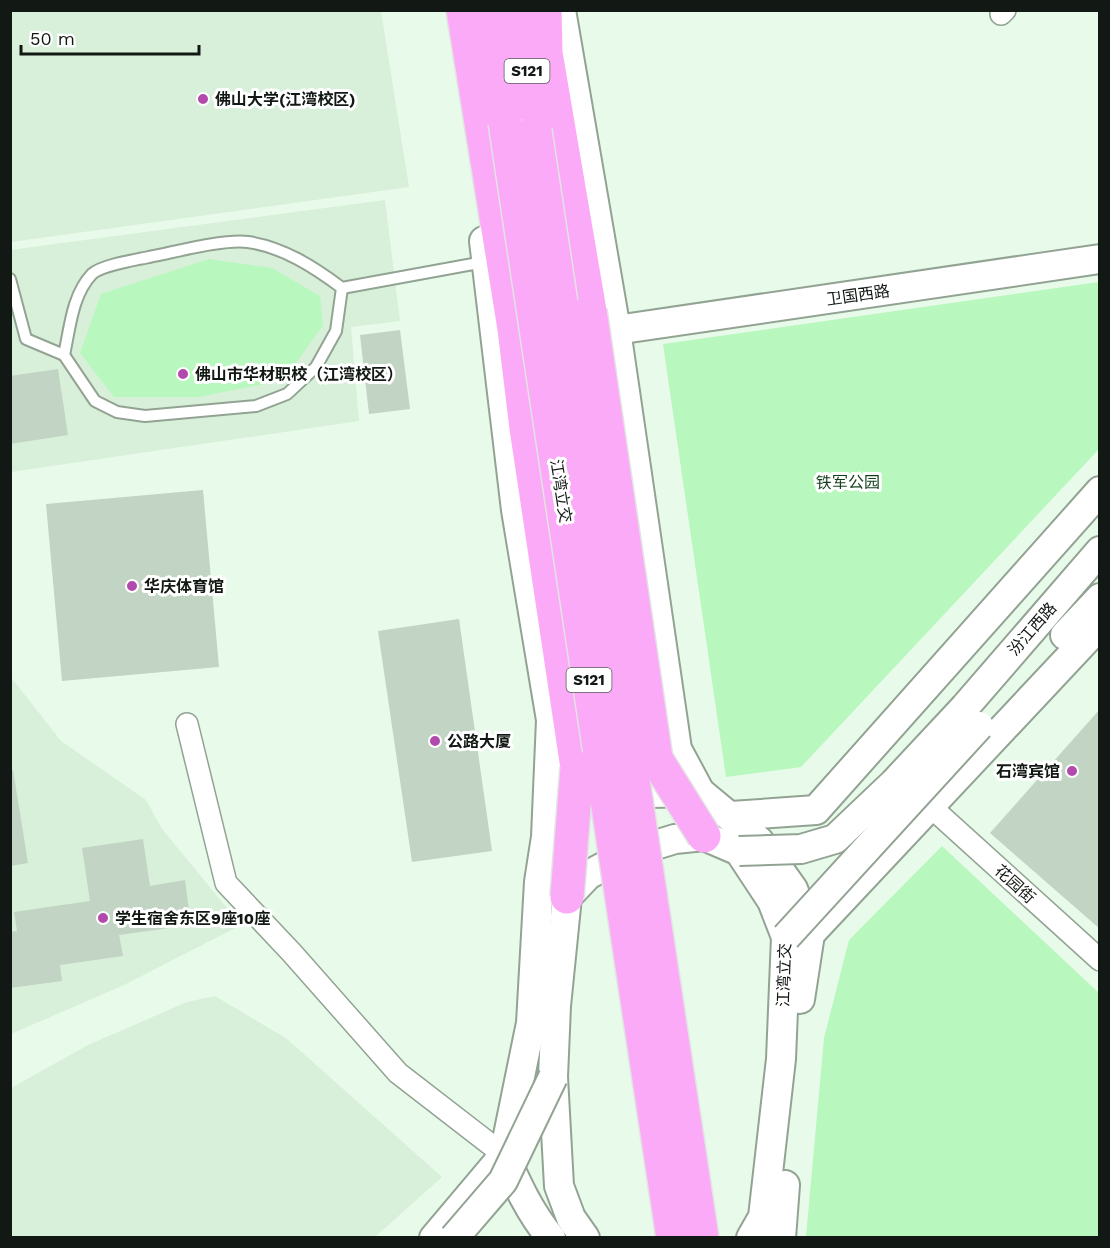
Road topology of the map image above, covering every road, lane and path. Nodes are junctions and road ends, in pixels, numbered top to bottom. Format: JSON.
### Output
{"nodes":[{"id":1,"x":448,"y":10,"type":"edge"},
{"id":2,"x":463,"y":10,"type":"edge"},
{"id":3,"x":486,"y":10,"type":"edge"},
{"id":4,"x":518,"y":10,"type":"edge"},
{"id":5,"x":545,"y":10,"type":"edge"},
{"id":6,"x":561,"y":10,"type":"edge"},
{"id":7,"x":520,"y":126,"type":"junction"},
{"id":8,"x":1100,"y":259,"type":"edge"},
{"id":9,"x":487,"y":261,"type":"junction"},
{"id":10,"x":10,"y":279,"type":"edge"},
{"id":11,"x":342,"y":288,"type":"junction"},
{"id":12,"x":616,"y":330,"type":"junction"},
{"id":13,"x":64,"y":355,"type":"junction"},
{"id":14,"x":1100,"y":491,"type":"edge"},
{"id":15,"x":1087,"y":517,"type":"edge"},
{"id":16,"x":1100,"y":551,"type":"edge"},
{"id":17,"x":1073,"y":582,"type":"junction"},
{"id":18,"x":1100,"y":598,"type":"edge"},
{"id":19,"x":1100,"y":625,"type":"edge"},
{"id":20,"x":972,"y":716,"type":"junction"},
{"id":21,"x":187,"y":724,"type":"dead end"},
{"id":22,"x":666,"y":747,"type":"junction"},
{"id":23,"x":563,"y":765,"type":"junction"},
{"id":24,"x":700,"y":792,"type":"junction"},
{"id":25,"x":931,"y":807,"type":"junction"},
{"id":26,"x":731,"y":816,"type":"junction"},
{"id":27,"x":704,"y":836,"type":"junction"},
{"id":28,"x":546,"y":837,"type":"junction"},
{"id":29,"x":739,"y":851,"type":"junction"},
{"id":30,"x":567,"y":897,"type":"junction"},
{"id":31,"x":798,"y":936,"type":"junction"},
{"id":32,"x":1100,"y":960,"type":"edge"},
{"id":33,"x":553,"y":1077,"type":"junction"},
{"id":34,"x":504,"y":1155,"type":"junction"},
{"id":35,"x":434,"y":1238,"type":"edge"},
{"id":36,"x":454,"y":1238,"type":"edge"},
{"id":37,"x":551,"y":1238,"type":"edge"},
{"id":38,"x":585,"y":1238,"type":"edge"},
{"id":39,"x":673,"y":1238,"type":"edge"},
{"id":40,"x":702,"y":1238,"type":"edge"},
{"id":41,"x":751,"y":1238,"type":"edge"},
{"id":42,"x":781,"y":1238,"type":"edge"}],
"edges":[{"from":1,"to":9,"type":"main road"},
{"from":2,"to":23,"type":"highway"},
{"from":3,"to":7,"type":"highway","number":"S121"},
{"from":4,"to":7,"type":"highway","number":"S121"},
{"from":5,"to":22,"type":"highway","bridge":true},
{"from":6,"to":12,"type":"main road"},
{"from":7,"to":39,"type":"highway","name":"江湾立交","number":"S121","bridge":true},
{"from":7,"to":40,"type":"highway","number":"S121","bridge":true},
{"from":8,"to":12,"type":"main road","name":"卫国西路"},
{"from":9,"to":11,"type":"lane"},
{"from":9,"to":23,"type":"main road"},
{"from":10,"to":13,"type":"lane"},
{"from":11,"to":13,"type":"lane"},
{"from":11,"to":13,"type":"lane"},
{"from":12,"to":22,"type":"main road"},
{"from":14,"to":15,"type":"main road"},
{"from":15,"to":17,"type":"main road"},
{"from":15,"to":26,"type":"main road"},
{"from":16,"to":17,"type":"main road","name":"汾江西路"},
{"from":17,"to":20,"type":"main road","name":"汾江西路"},
{"from":18,"to":20,"type":"main road","name":"汾江西路"},
{"from":19,"to":25,"type":"main road"},
{"from":20,"to":29,"type":"main road","bridge":true},
{"from":20,"to":31,"type":"main road","bridge":true},
{"from":21,"to":34,"type":"street"},
{"from":22,"to":23,"type":"highway","bridge":true},
{"from":22,"to":24,"type":"main road"},
{"from":22,"to":27,"type":"highway","bridge":true},
{"from":23,"to":28,"type":"main road"},
{"from":23,"to":30,"type":"highway","bridge":true},
{"from":24,"to":26,"type":"main road"},
{"from":24,"to":28,"type":"main road"},
{"from":25,"to":31,"type":"main road"},
{"from":25,"to":32,"type":"street","name":"花园街"},
{"from":26,"to":31,"type":"main road"},
{"from":27,"to":29,"type":"main road"},
{"from":27,"to":30,"type":"main road","bridge":true},
{"from":28,"to":34,"type":"main road"},
{"from":29,"to":31,"type":"main road","name":"江湾立交"},
{"from":30,"to":33,"type":"main road"},
{"from":31,"to":41,"type":"main road","name":"江湾立交"},
{"from":31,"to":42,"type":"main road"},
{"from":33,"to":36,"type":"main road","bridge":true},
{"from":33,"to":38,"type":"main road"},
{"from":34,"to":35,"type":"main road"},
{"from":34,"to":37,"type":"main road"}]}
